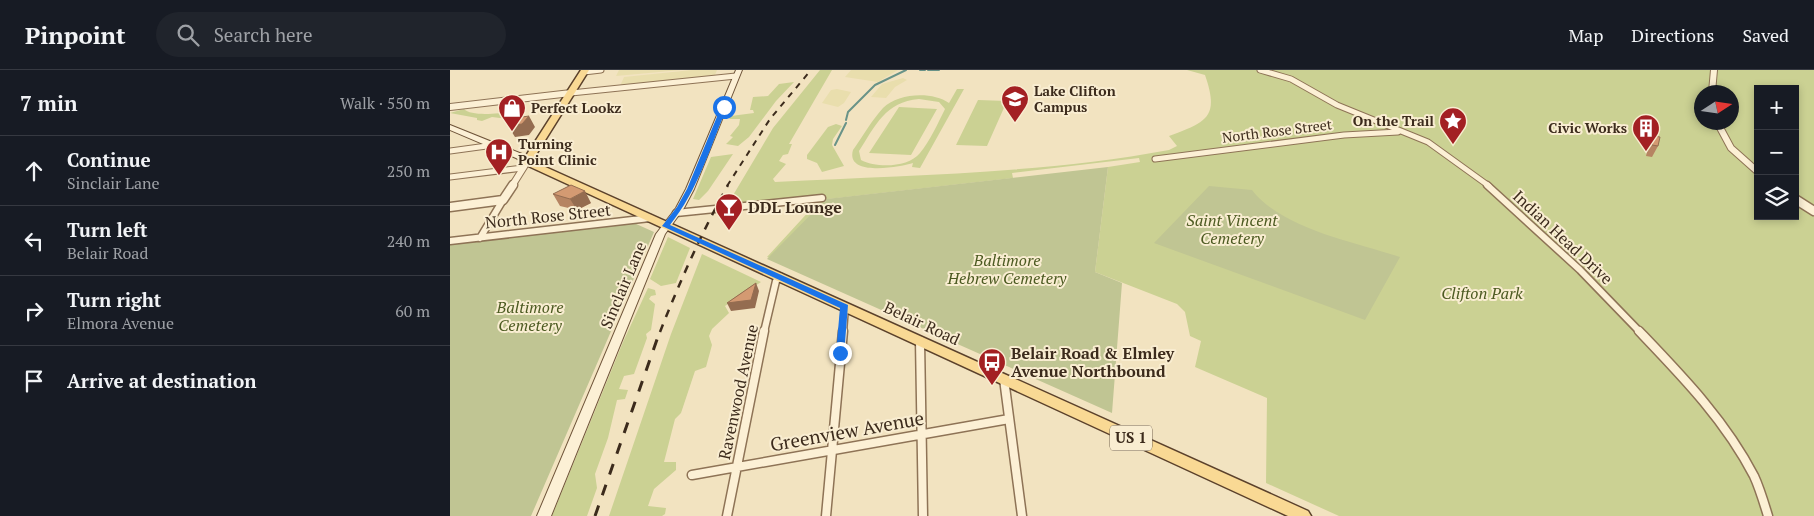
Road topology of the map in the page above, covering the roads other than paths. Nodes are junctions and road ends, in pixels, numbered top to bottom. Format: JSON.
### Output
{"nodes":[{"id":1,"x":602,"y":70,"type":"edge"},
{"id":2,"x":1260,"y":70,"type":"edge"},
{"id":3,"x":1714,"y":70,"type":"edge"},
{"id":4,"x":585,"y":71,"type":"edge"},
{"id":5,"x":737,"y":73,"type":"edge"},
{"id":6,"x":1713,"y":85,"type":"edge"},
{"id":7,"x":571,"y":93,"type":"junction"},
{"id":8,"x":450,"y":107,"type":"edge"},
{"id":9,"x":450,"y":127,"type":"edge"},
{"id":10,"x":1721,"y":130,"type":"edge"},
{"id":11,"x":1404,"y":132,"type":"junction"},
{"id":12,"x":494,"y":145,"type":"junction"},
{"id":13,"x":450,"y":151,"type":"edge"},
{"id":14,"x":1155,"y":159,"type":"dead end"},
{"id":15,"x":525,"y":165,"type":"junction"},
{"id":16,"x":1754,"y":169,"type":"edge"},
{"id":17,"x":450,"y":177,"type":"edge"},
{"id":18,"x":822,"y":198,"type":"dead end"},
{"id":19,"x":503,"y":200,"type":"junction"},
{"id":20,"x":1799,"y":202,"type":"edge"},
{"id":21,"x":450,"y":207,"type":"edge"},
{"id":22,"x":1814,"y":211,"type":"edge"},
{"id":23,"x":676,"y":213,"type":"junction"},
{"id":24,"x":650,"y":218,"type":"junction"},
{"id":25,"x":666,"y":226,"type":"junction"},
{"id":26,"x":480,"y":238,"type":"junction"},
{"id":27,"x":450,"y":241,"type":"edge"},
{"id":28,"x":781,"y":277,"type":"junction"},
{"id":29,"x":845,"y":307,"type":"junction"},
{"id":30,"x":920,"y":341,"type":"junction"},
{"id":31,"x":1004,"y":379,"type":"junction"},
{"id":32,"x":1009,"y":419,"type":"junction"},
{"id":33,"x":922,"y":434,"type":"junction"},
{"id":34,"x":832,"y":450,"type":"junction"},
{"id":35,"x":736,"y":467,"type":"junction"},
{"id":36,"x":692,"y":475,"type":"dead end"},
{"id":37,"x":544,"y":516,"type":"edge"},
{"id":38,"x":726,"y":516,"type":"edge"},
{"id":39,"x":826,"y":516,"type":"edge"},
{"id":40,"x":923,"y":516,"type":"edge"},
{"id":41,"x":1022,"y":516,"type":"edge"},
{"id":42,"x":1303,"y":516,"type":"edge"},
{"id":43,"x":1768,"y":516,"type":"edge"}],
"edges":[{"from":1,"to":4,"type":"street"},
{"from":2,"to":11,"type":"street","name":"Indian Head Drive"},
{"from":3,"to":6,"type":"street"},
{"from":4,"to":7,"type":"main road"},
{"from":5,"to":7,"type":"street"},
{"from":5,"to":23,"type":"main road","name":"Sinclair Lane"},
{"from":7,"to":8,"type":"street"},
{"from":7,"to":15,"type":"main road"},
{"from":9,"to":12,"type":"main road"},
{"from":10,"to":16,"type":"street"},
{"from":11,"to":14,"type":"street","name":"North Rose Street"},
{"from":11,"to":43,"type":"street","name":"Indian Head Drive"},
{"from":12,"to":13,"type":"street"},
{"from":12,"to":15,"type":"main road"},
{"from":15,"to":17,"type":"street"},
{"from":15,"to":19,"type":"street"},
{"from":15,"to":24,"type":"main road","name":"Belair Road","number":"US 1"},
{"from":18,"to":23,"type":"street"},
{"from":19,"to":21,"type":"street"},
{"from":19,"to":26,"type":"street"},
{"from":20,"to":22,"type":"street"},
{"from":23,"to":25,"type":"main road","name":"Sinclair Lane"},
{"from":24,"to":25,"type":"main road","name":"Belair Road","number":"US 1"},
{"from":24,"to":26,"type":"street","name":"North Rose Street"},
{"from":25,"to":28,"type":"main road","name":"Belair Road","number":"US 1"},
{"from":25,"to":37,"type":"main road","name":"Sinclair Lane"},
{"from":26,"to":27,"type":"street","name":"North Rose Street"},
{"from":28,"to":29,"type":"main road","name":"Belair Road","number":"US 1"},
{"from":28,"to":35,"type":"street","name":"Ravenwood Avenue"},
{"from":29,"to":30,"type":"main road","name":"Belair Road","number":"US 1"},
{"from":29,"to":34,"type":"street"},
{"from":30,"to":31,"type":"main road","name":"Belair Road","number":"US 1"},
{"from":30,"to":33,"type":"street"},
{"from":31,"to":32,"type":"street"},
{"from":31,"to":42,"type":"main road","name":"Belair Road","number":"US 1"},
{"from":32,"to":33,"type":"street","name":"Greenview Avenue"},
{"from":32,"to":41,"type":"street"},
{"from":33,"to":34,"type":"street","name":"Greenview Avenue"},
{"from":33,"to":40,"type":"street"},
{"from":34,"to":35,"type":"street","name":"Greenview Avenue"},
{"from":34,"to":39,"type":"street"},
{"from":35,"to":36,"type":"street","name":"Greenview Avenue"},
{"from":35,"to":38,"type":"street","name":"Ravenwood Avenue"}]}
